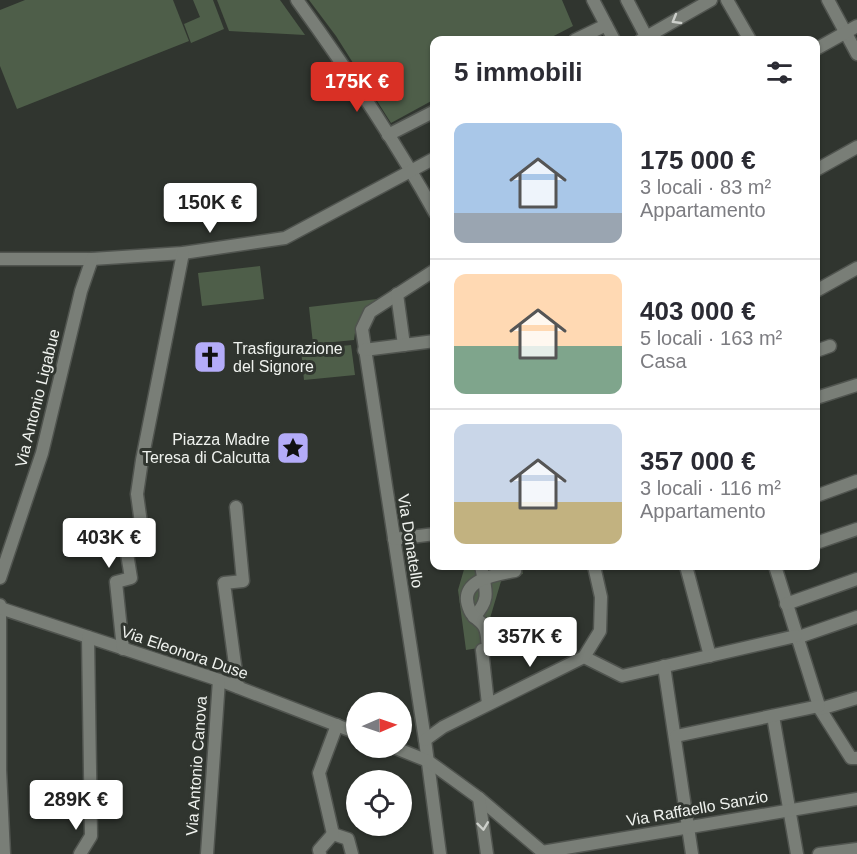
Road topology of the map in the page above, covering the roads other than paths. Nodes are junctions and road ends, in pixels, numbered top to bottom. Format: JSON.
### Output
{"nodes":[{"id":1,"x":297,"y":0,"type":"edge"},
{"id":2,"x":593,"y":0,"type":"edge"},
{"id":3,"x":627,"y":0,"type":"edge"},
{"id":4,"x":711,"y":0,"type":"edge"},
{"id":5,"x":727,"y":0,"type":"edge"},
{"id":6,"x":828,"y":0,"type":"edge"},
{"id":7,"x":606,"y":25,"type":"junction"},
{"id":8,"x":857,"y":26,"type":"edge"},
{"id":9,"x":845,"y":32,"type":"junction"},
{"id":10,"x":583,"y":36,"type":"edge"},
{"id":11,"x":612,"y":36,"type":"edge"},
{"id":12,"x":643,"y":36,"type":"edge"},
{"id":13,"x":652,"y":36,"type":"edge"},
{"id":14,"x":748,"y":36,"type":"edge"},
{"id":15,"x":820,"y":47,"type":"edge"},
{"id":16,"x":857,"y":54,"type":"edge"},
{"id":17,"x":430,"y":114,"type":"edge"},
{"id":18,"x":388,"y":135,"type":"junction"},
{"id":19,"x":857,"y":147,"type":"edge"},
{"id":20,"x":430,"y":161,"type":"edge"},
{"id":21,"x":820,"y":168,"type":"edge"},
{"id":22,"x":411,"y":171,"type":"junction"},
{"id":23,"x":430,"y":204,"type":"edge"},
{"id":24,"x":183,"y":253,"type":"junction"},
{"id":25,"x":0,"y":259,"type":"edge"},
{"id":26,"x":92,"y":259,"type":"junction"},
{"id":27,"x":857,"y":268,"type":"edge"},
{"id":28,"x":430,"y":273,"type":"edge"},
{"id":29,"x":820,"y":289,"type":"edge"},
{"id":30,"x":397,"y":294,"type":"junction"},
{"id":31,"x":430,"y":342,"type":"edge"},
{"id":32,"x":404,"y":345,"type":"junction"},
{"id":33,"x":830,"y":346,"type":"dead end"},
{"id":34,"x":364,"y":350,"type":"junction"},
{"id":35,"x":820,"y":350,"type":"edge"},
{"id":36,"x":857,"y":384,"type":"edge"},
{"id":37,"x":820,"y":397,"type":"edge"},
{"id":38,"x":857,"y":481,"type":"edge"},
{"id":39,"x":820,"y":495,"type":"edge"},
{"id":40,"x":236,"y":507,"type":"dead end"},
{"id":41,"x":857,"y":529,"type":"edge"},
{"id":42,"x":430,"y":535,"type":"edge"},
{"id":43,"x":394,"y":539,"type":"junction"},
{"id":44,"x":820,"y":542,"type":"edge"},
{"id":45,"x":515,"y":570,"type":"edge"},
{"id":46,"x":595,"y":570,"type":"edge"},
{"id":47,"x":687,"y":570,"type":"edge"},
{"id":48,"x":776,"y":570,"type":"edge"},
{"id":49,"x":482,"y":571,"type":"edge"},
{"id":50,"x":0,"y":578,"type":"edge"},
{"id":51,"x":857,"y":579,"type":"edge"},
{"id":52,"x":786,"y":604,"type":"junction"},
{"id":53,"x":0,"y":607,"type":"edge"},
{"id":54,"x":474,"y":617,"type":"junction"},
{"id":55,"x":857,"y":617,"type":"edge"},
{"id":56,"x":88,"y":637,"type":"junction"},
{"id":57,"x":796,"y":637,"type":"junction"},
{"id":58,"x":123,"y":649,"type":"junction"},
{"id":59,"x":710,"y":656,"type":"junction"},
{"id":60,"x":584,"y":657,"type":"junction"},
{"id":61,"x":664,"y":666,"type":"junction"},
{"id":62,"x":219,"y":680,"type":"junction"},
{"id":63,"x":238,"y":687,"type":"junction"},
{"id":64,"x":857,"y":698,"type":"edge"},
{"id":65,"x":488,"y":704,"type":"junction"},
{"id":66,"x":820,"y":708,"type":"junction"},
{"id":67,"x":773,"y":716,"type":"junction"},
{"id":68,"x":338,"y":725,"type":"junction"},
{"id":69,"x":346,"y":728,"type":"edge"},
{"id":70,"x":676,"y":736,"type":"junction"},
{"id":71,"x":425,"y":740,"type":"junction"},
{"id":72,"x":412,"y":755,"type":"edge"},
{"id":73,"x":857,"y":758,"type":"edge"},
{"id":74,"x":428,"y":761,"type":"junction"},
{"id":75,"x":479,"y":798,"type":"junction"},
{"id":76,"x":857,"y":799,"type":"edge"},
{"id":77,"x":789,"y":809,"type":"junction"},
{"id":78,"x":688,"y":826,"type":"junction"},
{"id":79,"x":333,"y":834,"type":"junction"},
{"id":80,"x":857,"y":849,"type":"edge"},
{"id":81,"x":544,"y":853,"type":"edge"},
{"id":82,"x":3,"y":854,"type":"edge"},
{"id":83,"x":80,"y":854,"type":"edge"},
{"id":84,"x":207,"y":854,"type":"edge"},
{"id":85,"x":320,"y":854,"type":"edge"},
{"id":86,"x":352,"y":854,"type":"edge"},
{"id":87,"x":440,"y":854,"type":"edge"},
{"id":88,"x":487,"y":854,"type":"edge"},
{"id":89,"x":692,"y":854,"type":"edge"},
{"id":90,"x":797,"y":854,"type":"edge"},
{"id":91,"x":819,"y":854,"type":"edge"}],
"edges":[{"from":1,"to":18,"type":"street"},
{"from":2,"to":7,"type":"street"},
{"from":3,"to":12,"type":"street"},
{"from":4,"to":13,"type":"street","one_way":true},
{"from":5,"to":14,"type":"street"},
{"from":6,"to":9,"type":"street"},
{"from":7,"to":10,"type":"street"},
{"from":7,"to":11,"type":"street"},
{"from":8,"to":9,"type":"street"},
{"from":9,"to":15,"type":"street"},
{"from":9,"to":16,"type":"street"},
{"from":17,"to":18,"type":"street"},
{"from":18,"to":22,"type":"street"},
{"from":19,"to":21,"type":"street"},
{"from":20,"to":22,"type":"street"},
{"from":22,"to":23,"type":"street"},
{"from":22,"to":24,"type":"street"},
{"from":24,"to":26,"type":"street"},
{"from":24,"to":58,"type":"street"},
{"from":25,"to":26,"type":"street"},
{"from":26,"to":50,"type":"street","name":"Via Antonio Ligabue"},
{"from":27,"to":29,"type":"street"},
{"from":28,"to":30,"type":"street","name":"Via Donatello"},
{"from":30,"to":32,"type":"street"},
{"from":30,"to":34,"type":"street","name":"Via Donatello"},
{"from":31,"to":32,"type":"street"},
{"from":32,"to":34,"type":"street"},
{"from":33,"to":35,"type":"street"},
{"from":34,"to":43,"type":"street","name":"Via Donatello"},
{"from":36,"to":37,"type":"street"},
{"from":38,"to":39,"type":"street"},
{"from":40,"to":63,"type":"street"},
{"from":41,"to":44,"type":"street"},
{"from":42,"to":43,"type":"street"},
{"from":43,"to":71,"type":"street","name":"Via Donatello"},
{"from":45,"to":49,"type":"street"},
{"from":46,"to":60,"type":"street"},
{"from":47,"to":59,"type":"street"},
{"from":48,"to":52,"type":"street"},
{"from":49,"to":54,"type":"street"},
{"from":49,"to":54,"type":"street"},
{"from":51,"to":52,"type":"street"},
{"from":52,"to":57,"type":"street"},
{"from":53,"to":56,"type":"street","name":"Via Eleonora Duse"},
{"from":53,"to":82,"type":"street"},
{"from":54,"to":65,"type":"street"},
{"from":55,"to":57,"type":"street"},
{"from":56,"to":58,"type":"street","name":"Via Eleonora Duse"},
{"from":56,"to":83,"type":"street"},
{"from":57,"to":59,"type":"street"},
{"from":57,"to":66,"type":"street"},
{"from":58,"to":62,"type":"street","name":"Via Eleonora Duse"},
{"from":59,"to":61,"type":"street"},
{"from":60,"to":61,"type":"street"},
{"from":60,"to":65,"type":"street"},
{"from":61,"to":70,"type":"street"},
{"from":62,"to":63,"type":"street","name":"Via Eleonora Duse"},
{"from":62,"to":84,"type":"street","name":"Via Antonio Canova"},
{"from":63,"to":68,"type":"street","name":"Via Eleonora Duse"},
{"from":64,"to":66,"type":"street"},
{"from":65,"to":71,"type":"street"},
{"from":66,"to":67,"type":"street"},
{"from":66,"to":73,"type":"street"},
{"from":67,"to":70,"type":"street"},
{"from":67,"to":77,"type":"street"},
{"from":68,"to":69,"type":"street","name":"Via Eleonora Duse"},
{"from":68,"to":79,"type":"street"},
{"from":70,"to":78,"type":"street"},
{"from":71,"to":74,"type":"street","name":"Via Donatello"},
{"from":72,"to":74,"type":"street"},
{"from":74,"to":75,"type":"street"},
{"from":74,"to":87,"type":"street","name":"Via Donatello"},
{"from":75,"to":81,"type":"street"},
{"from":75,"to":88,"type":"street","one_way":true},
{"from":76,"to":77,"type":"street","name":"Via Raffaello Sanzio"},
{"from":77,"to":78,"type":"street","name":"Via Raffaello Sanzio"},
{"from":77,"to":90,"type":"street"},
{"from":78,"to":81,"type":"street","name":"Via Raffaello Sanzio"},
{"from":78,"to":89,"type":"street"},
{"from":79,"to":85,"type":"street"},
{"from":79,"to":86,"type":"street"},
{"from":80,"to":91,"type":"street"}]}
